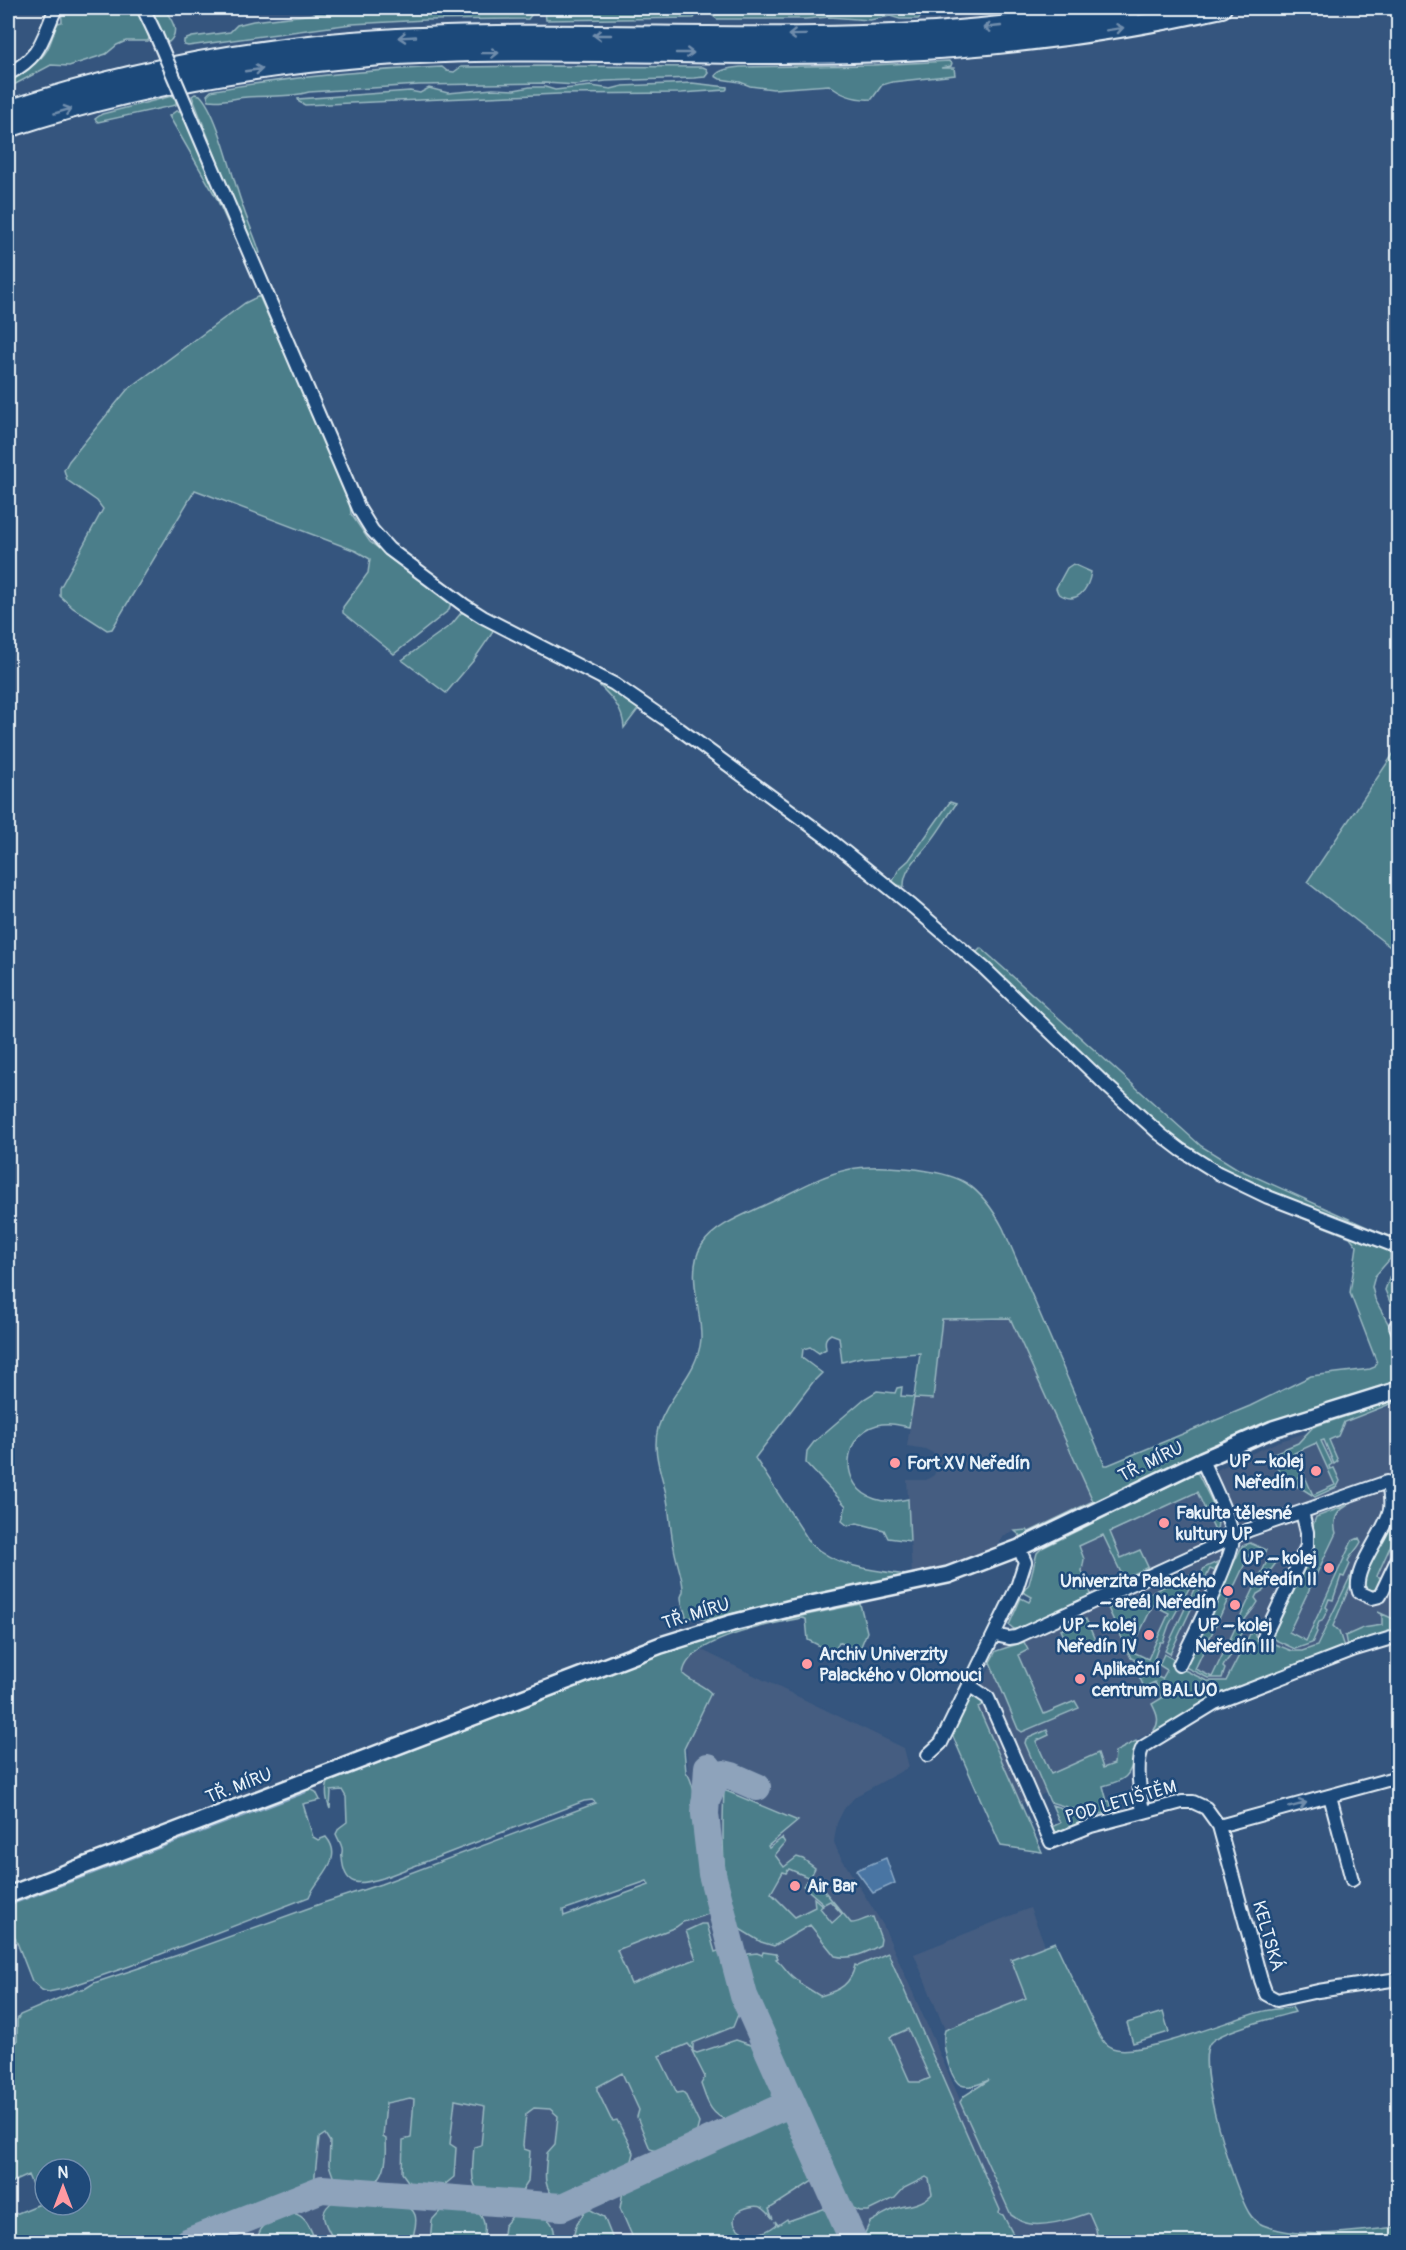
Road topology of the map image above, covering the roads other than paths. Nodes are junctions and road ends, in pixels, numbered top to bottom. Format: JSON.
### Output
{"nodes":[{"id":1,"x":56,"y":8,"type":"edge"},
{"id":2,"x":143,"y":8,"type":"edge"},
{"id":3,"x":1133,"y":8,"type":"edge"},
{"id":4,"x":1222,"y":8,"type":"edge"},
{"id":5,"x":8,"y":75,"type":"edge"},
{"id":6,"x":8,"y":110,"type":"edge"},
{"id":7,"x":8,"y":128,"type":"edge"},
{"id":8,"x":1395,"y":1246,"type":"dead end"},
{"id":9,"x":1398,"y":1390,"type":"edge"},
{"id":10,"x":1202,"y":1460,"type":"junction"},
{"id":11,"x":1302,"y":1512,"type":"junction"},
{"id":12,"x":1233,"y":1538,"type":"junction"},
{"id":13,"x":1019,"y":1548,"type":"junction"},
{"id":14,"x":1398,"y":1558,"type":"edge"},
{"id":15,"x":995,"y":1635,"type":"junction"},
{"id":16,"x":1264,"y":1636,"type":"dead end"},
{"id":17,"x":1398,"y":1636,"type":"edge"},
{"id":18,"x":1179,"y":1665,"type":"dead end"},
{"id":19,"x":969,"y":1685,"type":"junction"},
{"id":20,"x":928,"y":1755,"type":"dead end"},
{"id":21,"x":1398,"y":1777,"type":"edge"},
{"id":22,"x":1330,"y":1796,"type":"junction"},
{"id":23,"x":1143,"y":1812,"type":"junction"},
{"id":24,"x":1219,"y":1826,"type":"junction"},
{"id":25,"x":1352,"y":1880,"type":"dead end"},
{"id":26,"x":8,"y":1895,"type":"edge"},
{"id":27,"x":1398,"y":1979,"type":"edge"}],
"edges":[{"from":1,"to":5,"type":"street"},
{"from":2,"to":8,"type":"street","bridge":true},
{"from":3,"to":6,"type":"highway","one_way":true},
{"from":7,"to":4,"type":"highway","one_way":true},
{"from":9,"to":10,"type":"main road","name":"TŘ. MÍRU"},
{"from":10,"to":12,"type":"street"},
{"from":10,"to":13,"type":"main road","name":"TŘ. MÍRU"},
{"from":11,"to":12,"type":"street"},
{"from":11,"to":14,"type":"street"},
{"from":11,"to":16,"type":"street"},
{"from":12,"to":15,"type":"street"},
{"from":12,"to":18,"type":"street"},
{"from":13,"to":15,"type":"street"},
{"from":13,"to":26,"type":"main road","name":"TŘ. MÍRU"},
{"from":15,"to":19,"type":"street"},
{"from":17,"to":23,"type":"street"},
{"from":19,"to":20,"type":"street"},
{"from":19,"to":23,"type":"street","name":"POD LETIŠTĚM"},
{"from":21,"to":22,"type":"street"},
{"from":24,"to":22,"type":"street","one_way":true},
{"from":22,"to":25,"type":"street"},
{"from":23,"to":24,"type":"street","name":"POD LETIŠTĚM"},
{"from":24,"to":27,"type":"street","name":"KELTSKÁ"}]}
